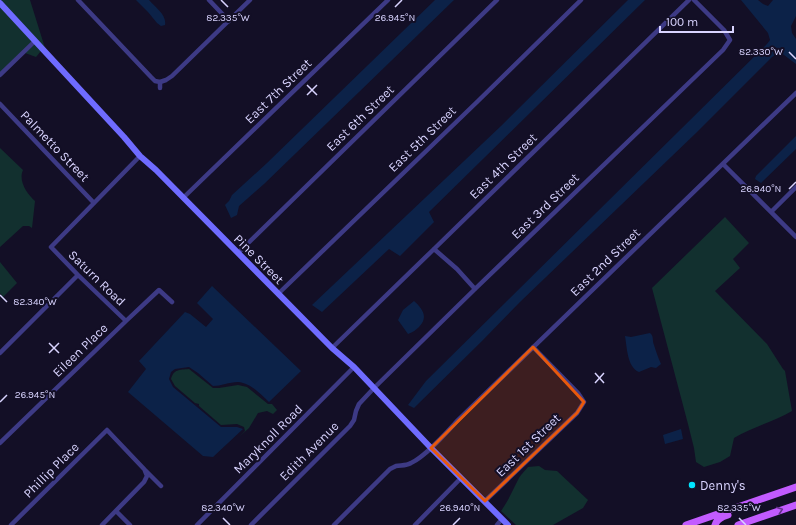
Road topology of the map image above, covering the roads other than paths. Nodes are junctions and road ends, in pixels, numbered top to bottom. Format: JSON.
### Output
{"nodes":[{"id":1,"x":78,"y":0,"type":"edge"},
{"id":2,"x":209,"y":0,"type":"edge"},
{"id":3,"x":250,"y":0,"type":"edge"},
{"id":4,"x":388,"y":0,"type":"edge"},
{"id":5,"x":497,"y":0,"type":"edge"},
{"id":6,"x":581,"y":0,"type":"edge"},
{"id":7,"x":690,"y":0,"type":"edge"},
{"id":8,"x":694,"y":0,"type":"edge"},
{"id":9,"x":0,"y":3,"type":"edge"},
{"id":10,"x":229,"y":21,"type":"junction"},
{"id":11,"x":35,"y":41,"type":"junction"},
{"id":12,"x":0,"y":75,"type":"edge"},
{"id":13,"x":160,"y":82,"type":"junction"},
{"id":14,"x":160,"y":88,"type":"dead end"},
{"id":15,"x":796,"y":93,"type":"edge"},
{"id":16,"x":0,"y":104,"type":"edge"},
{"id":17,"x":140,"y":156,"type":"junction"},
{"id":18,"x":723,"y":164,"type":"junction"},
{"id":19,"x":796,"y":188,"type":"edge"},
{"id":20,"x":184,"y":198,"type":"junction"},
{"id":21,"x":94,"y":203,"type":"junction"},
{"id":22,"x":771,"y":212,"type":"junction"},
{"id":23,"x":796,"y":237,"type":"edge"},
{"id":24,"x":434,"y":249,"type":"junction"},
{"id":25,"x":238,"y":253,"type":"junction"},
{"id":26,"x":78,"y":275,"type":"junction"},
{"id":27,"x":474,"y":289,"type":"junction"},
{"id":28,"x":278,"y":294,"type":"junction"},
{"id":29,"x":172,"y":302,"type":"dead end"},
{"id":30,"x":126,"y":321,"type":"junction"},
{"id":31,"x":533,"y":347,"type":"junction"},
{"id":32,"x":332,"y":348,"type":"junction"},
{"id":33,"x":0,"y":353,"type":"edge"},
{"id":34,"x":354,"y":367,"type":"junction"},
{"id":35,"x":374,"y":388,"type":"junction"},
{"id":36,"x":0,"y":443,"type":"edge"},
{"id":37,"x":431,"y":448,"type":"junction"},
{"id":38,"x":145,"y":470,"type":"junction"},
{"id":39,"x":461,"y":478,"type":"junction"},
{"id":40,"x":161,"y":486,"type":"dead end"},
{"id":41,"x":796,"y":487,"type":"edge"},
{"id":42,"x":485,"y":502,"type":"junction"},
{"id":43,"x":750,"y":502,"type":"junction"},
{"id":44,"x":796,"y":505,"type":"edge"},
{"id":45,"x":116,"y":511,"type":"junction"},
{"id":46,"x":502,"y":519,"type":"junction"},
{"id":47,"x":11,"y":525,"type":"edge"},
{"id":48,"x":102,"y":525,"type":"edge"},
{"id":49,"x":130,"y":525,"type":"edge"},
{"id":50,"x":197,"y":525,"type":"edge"},
{"id":51,"x":251,"y":525,"type":"edge"},
{"id":52,"x":334,"y":525,"type":"edge"},
{"id":53,"x":415,"y":525,"type":"edge"},
{"id":54,"x":497,"y":525,"type":"edge"},
{"id":55,"x":508,"y":525,"type":"edge"},
{"id":56,"x":686,"y":525,"type":"edge"},
{"id":57,"x":715,"y":525,"type":"edge"},
{"id":58,"x":738,"y":525,"type":"edge"}],
"edges":[{"from":1,"to":13,"type":"street"},
{"from":2,"to":10,"type":"street"},
{"from":3,"to":10,"type":"street"},
{"from":4,"to":20,"type":"street","name":"East 7th Street"},
{"from":5,"to":25,"type":"street","name":"East 6th Street"},
{"from":6,"to":28,"type":"street","name":"East 5th Street"},
{"from":7,"to":24,"type":"street","name":"East 4th Street"},
{"from":8,"to":27,"type":"street","name":"East 3rd Street"},
{"from":9,"to":11,"type":"main road","name":"Pine Street"},
{"from":10,"to":13,"type":"street"},
{"from":11,"to":12,"type":"street"},
{"from":11,"to":17,"type":"main road","name":"Pine Street"},
{"from":13,"to":14,"type":"street"},
{"from":15,"to":18,"type":"street","name":"East 2nd Street"},
{"from":16,"to":21,"type":"street","name":"Palmetto Street"},
{"from":17,"to":20,"type":"main road","name":"Pine Street"},
{"from":17,"to":21,"type":"street"},
{"from":18,"to":22,"type":"street"},
{"from":18,"to":31,"type":"street","name":"East 2nd Street"},
{"from":19,"to":22,"type":"street"},
{"from":20,"to":25,"type":"main road","name":"Pine Street"},
{"from":21,"to":26,"type":"street","name":"Saturn Road"},
{"from":22,"to":23,"type":"street"},
{"from":24,"to":27,"type":"street"},
{"from":24,"to":32,"type":"street","name":"East 4th Street"},
{"from":25,"to":28,"type":"main road","name":"Pine Street"},
{"from":26,"to":30,"type":"street","name":"Saturn Road"},
{"from":26,"to":33,"type":"street"},
{"from":27,"to":35,"type":"street","name":"East 3rd Street"},
{"from":28,"to":32,"type":"main road","name":"Pine Street"},
{"from":29,"to":30,"type":"street","name":"Eileen Place"},
{"from":30,"to":36,"type":"street","name":"Eileen Place"},
{"from":31,"to":37,"type":"street","name":"East 2nd Street"},
{"from":31,"to":42,"type":"street","name":"East 1st Street"},
{"from":32,"to":34,"type":"main road","name":"Pine Street"},
{"from":34,"to":35,"type":"main road","name":"Pine Street"},
{"from":34,"to":50,"type":"street","name":"Maryknoll Road"},
{"from":35,"to":37,"type":"main road","name":"Pine Street"},
{"from":35,"to":51,"type":"street","name":"Edith Avenue"},
{"from":37,"to":39,"type":"main road","name":"Pine Street"},
{"from":37,"to":52,"type":"street","name":"East 2nd Street"},
{"from":38,"to":40,"type":"street"},
{"from":38,"to":45,"type":"street"},
{"from":38,"to":47,"type":"street","name":"Phillip Place"},
{"from":39,"to":42,"type":"main road","name":"Pine Street"},
{"from":39,"to":53,"type":"street"},
{"from":41,"to":43,"type":"main road"},
{"from":42,"to":46,"type":"main road","name":"Pine Street"},
{"from":43,"to":56,"type":"main road"},
{"from":43,"to":57,"type":"main road"},
{"from":58,"to":44,"type":"main road","one_way":true},
{"from":45,"to":48,"type":"street"},
{"from":45,"to":49,"type":"street"},
{"from":46,"to":54,"type":"street"},
{"from":46,"to":55,"type":"main road","name":"Pine Street"}]}
